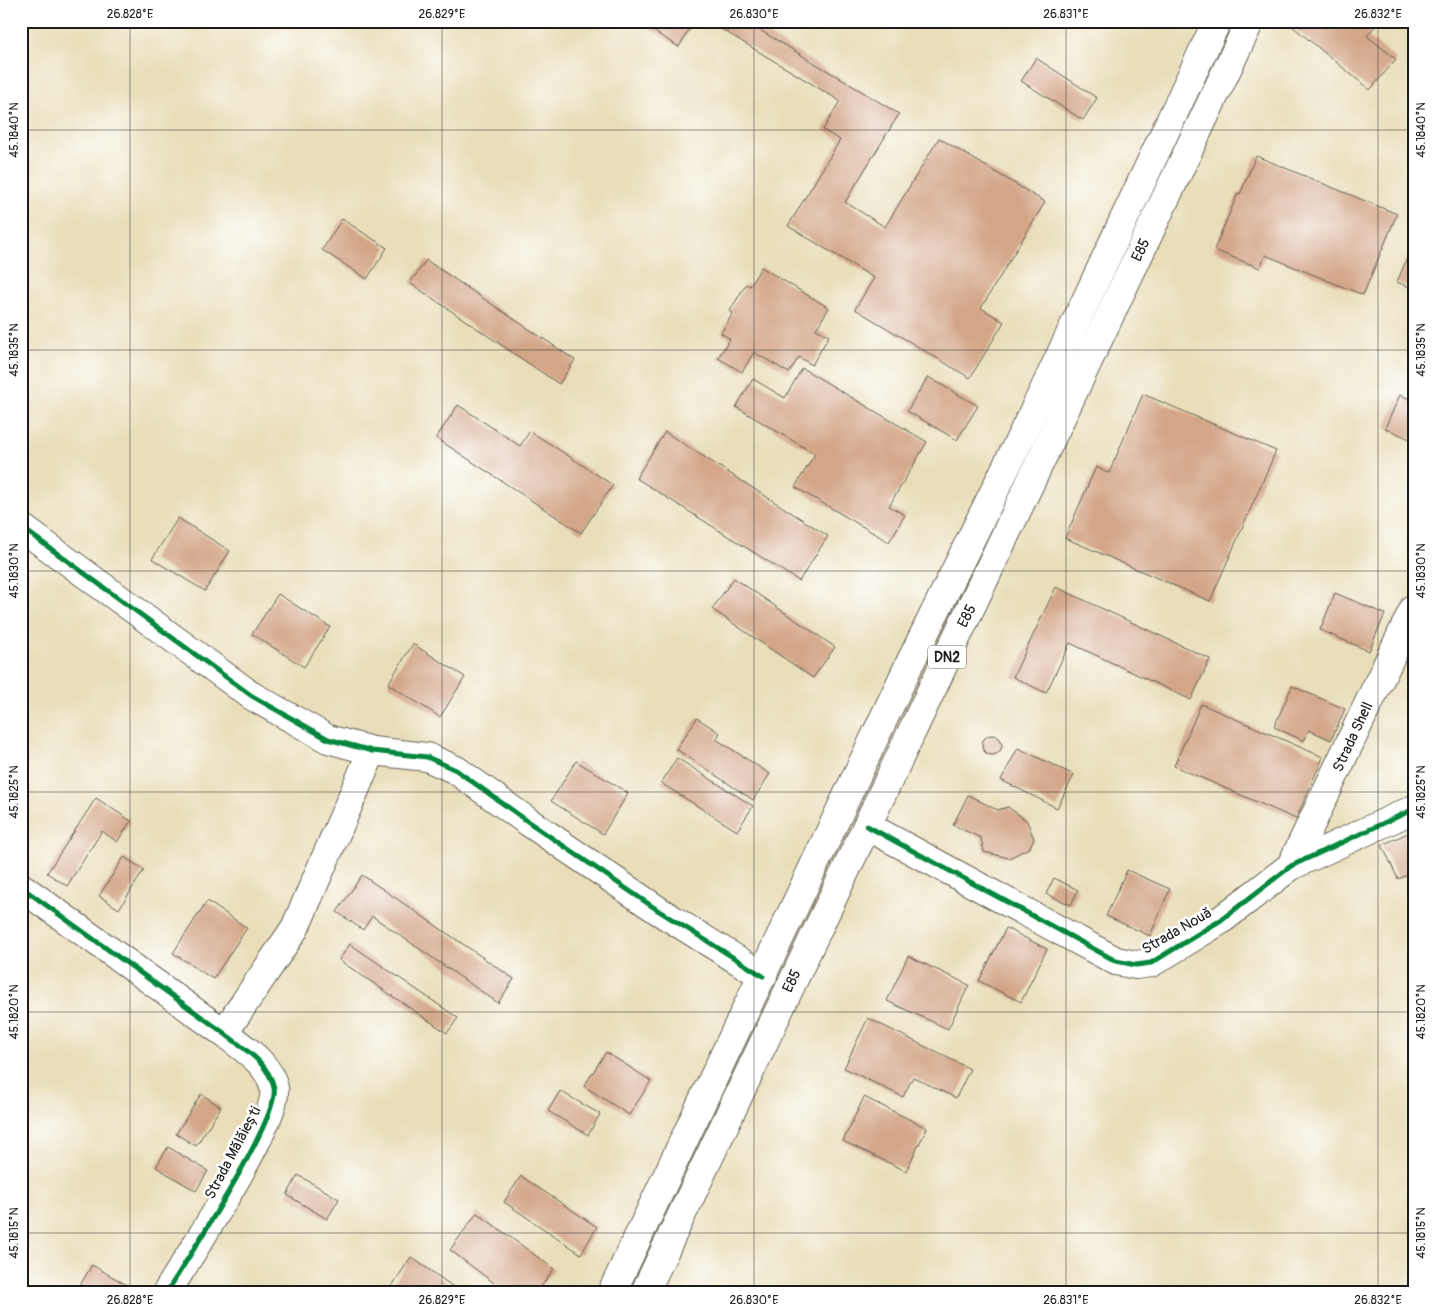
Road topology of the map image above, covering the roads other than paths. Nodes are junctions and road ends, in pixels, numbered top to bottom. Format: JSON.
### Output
{"nodes":[{"id":1,"x":1217,"y":21,"type":"edge"},
{"id":2,"x":1250,"y":21,"type":"edge"},
{"id":3,"x":21,"y":527,"type":"edge"},
{"id":4,"x":1414,"y":608,"type":"edge"},
{"id":5,"x":372,"y":751,"type":"junction"},
{"id":6,"x":1414,"y":810,"type":"edge"},
{"id":7,"x":866,"y":826,"type":"junction"},
{"id":8,"x":1292,"y":866,"type":"junction"},
{"id":9,"x":21,"y":887,"type":"edge"},
{"id":10,"x":763,"y":976,"type":"junction"},
{"id":11,"x":224,"y":1033,"type":"junction"},
{"id":12,"x":167,"y":1292,"type":"edge"},
{"id":13,"x":612,"y":1292,"type":"edge"},
{"id":14,"x":644,"y":1292,"type":"edge"}],
"edges":[{"from":1,"to":10,"type":"main road","name":"E85","number":"DN2"},
{"from":2,"to":7,"type":"main road","name":"E85","number":"DN2"},
{"from":3,"to":5,"type":"main road"},
{"from":4,"to":8,"type":"main road","name":"Strada Shell"},
{"from":5,"to":10,"type":"main road"},
{"from":5,"to":11,"type":"main road"},
{"from":6,"to":8,"type":"main road","name":"Strada Nouă"},
{"from":7,"to":8,"type":"main road","name":"Strada Nouă"},
{"from":7,"to":14,"type":"main road","name":"E85","number":"DN2"},
{"from":9,"to":11,"type":"main road","name":"Strada Mălăiești"},
{"from":10,"to":13,"type":"main road","name":"E85","number":"DN2"},
{"from":11,"to":12,"type":"main road","name":"Strada Mălăiești"}]}
